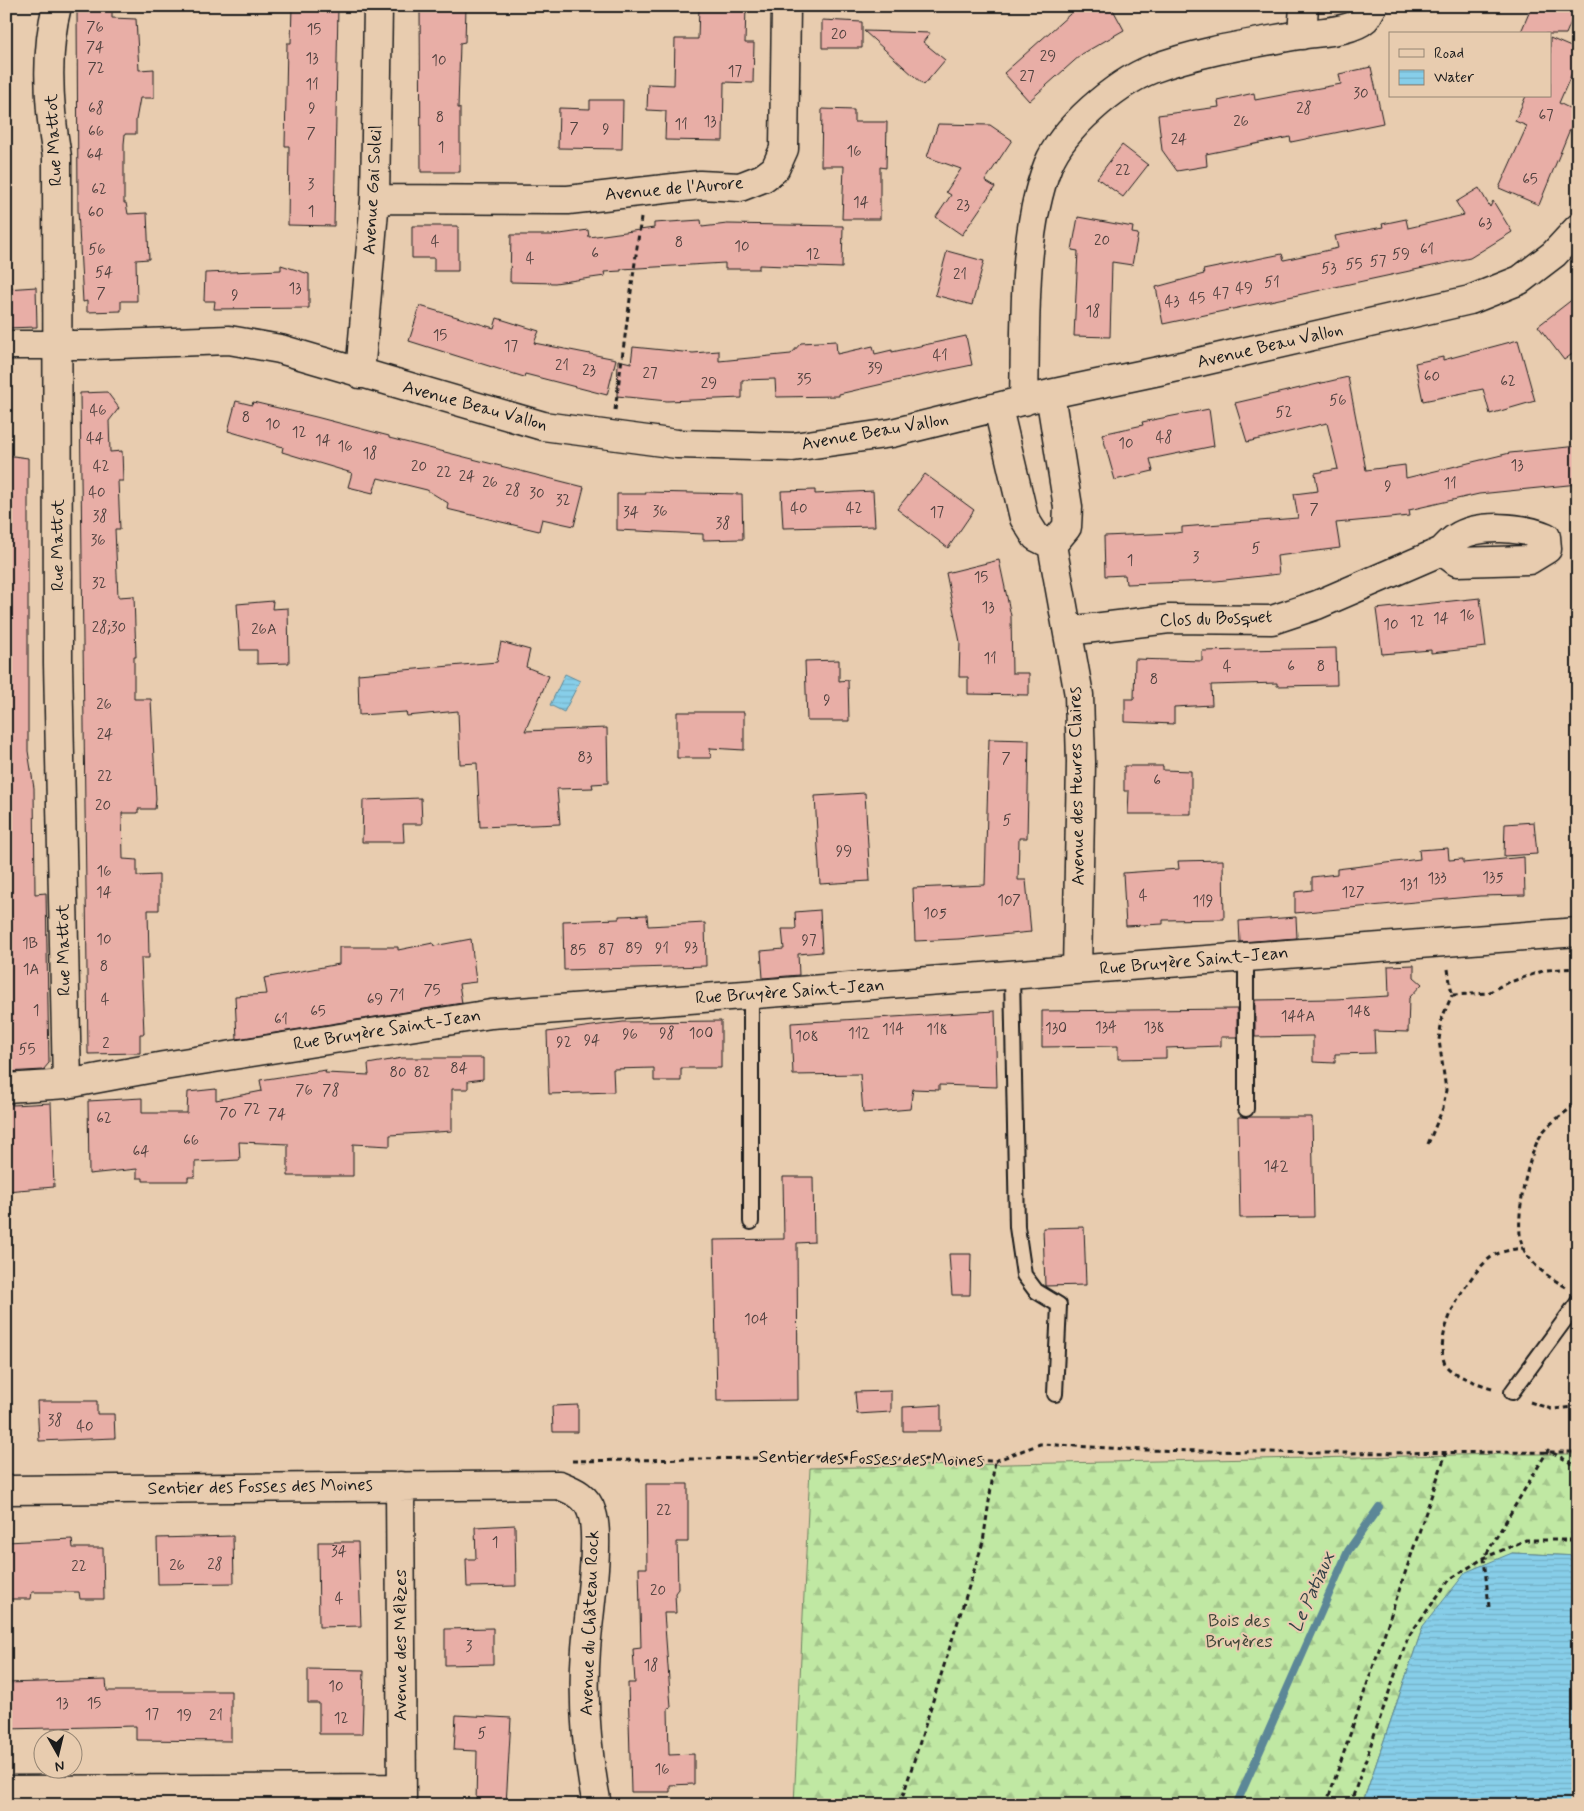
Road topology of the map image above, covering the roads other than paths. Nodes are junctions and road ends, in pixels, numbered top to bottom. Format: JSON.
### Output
{"nodes":[{"id":1,"x":57,"y":6,"type":"edge"},
{"id":2,"x":378,"y":6,"type":"edge"},
{"id":3,"x":786,"y":6,"type":"edge"},
{"id":4,"x":1304,"y":6,"type":"edge"},
{"id":5,"x":1373,"y":6,"type":"edge"},
{"id":6,"x":1302,"y":35,"type":"junction"},
{"id":7,"x":375,"y":199,"type":"junction"},
{"id":8,"x":1578,"y":228,"type":"edge"},
{"id":9,"x":6,"y":345,"type":"edge"},
{"id":10,"x":58,"y":346,"type":"junction"},
{"id":11,"x":360,"y":374,"type":"junction"},
{"id":12,"x":1050,"y":394,"type":"junction"},
{"id":13,"x":1024,"y":401,"type":"junction"},
{"id":14,"x":998,"y":408,"type":"junction"},
{"id":15,"x":1052,"y":545,"type":"junction"},
{"id":16,"x":1442,"y":551,"type":"dead end"},
{"id":17,"x":1068,"y":631,"type":"junction"},
{"id":18,"x":1578,"y":932,"type":"edge"},
{"id":19,"x":1246,"y":957,"type":"junction"},
{"id":20,"x":1077,"y":970,"type":"junction"},
{"id":21,"x":1012,"y":975,"type":"junction"},
{"id":22,"x":750,"y":994,"type":"junction"},
{"id":23,"x":67,"y":1084,"type":"junction"},
{"id":24,"x":6,"y":1088,"type":"edge"},
{"id":25,"x":1246,"y":1109,"type":"dead end"},
{"id":26,"x":751,"y":1222,"type":"dead end"},
{"id":27,"x":1574,"y":1295,"type":"edge"},
{"id":28,"x":1512,"y":1392,"type":"road end"},
{"id":29,"x":1055,"y":1394,"type":"dead end"},
{"id":30,"x":400,"y":1486,"type":"junction"},
{"id":31,"x":6,"y":1490,"type":"edge"},
{"id":32,"x":587,"y":1501,"type":"joint"},
{"id":33,"x":6,"y":1790,"type":"edge"},
{"id":34,"x":402,"y":1796,"type":"edge"},
{"id":35,"x":41,"y":1797,"type":"edge"},
{"id":36,"x":597,"y":1805,"type":"edge"}],
"edges":[{"from":1,"to":10,"type":"street","name":"Rue Mattot"},
{"from":2,"to":7,"type":"street","name":"Avenue Gai Soleil"},
{"from":3,"to":7,"type":"street","name":"Avenue de l'Aurore"},
{"from":4,"to":6,"type":"street"},
{"from":5,"to":6,"type":"street"},
{"from":6,"to":13,"type":"street"},
{"from":7,"to":11,"type":"street","name":"Avenue Gai Soleil"},
{"from":8,"to":12,"type":"street","name":"Avenue Beau Vallon"},
{"from":9,"to":10,"type":"street","name":"Avenue Beau Vallon"},
{"from":10,"to":11,"type":"street","name":"Avenue Beau Vallon"},
{"from":10,"to":23,"type":"street","name":"Rue Mattot"},
{"from":11,"to":14,"type":"street","name":"Avenue Beau Vallon"},
{"from":12,"to":13,"type":"street","name":"Avenue Beau Vallon"},
{"from":12,"to":15,"type":"street"},
{"from":13,"to":14,"type":"street","name":"Avenue Beau Vallon"},
{"from":14,"to":15,"type":"street"},
{"from":15,"to":17,"type":"street","name":"Avenue des Heures Claires"},
{"from":16,"to":17,"type":"street","name":"Clos du Bosquet"},
{"from":17,"to":20,"type":"street","name":"Avenue des Heures Claires"},
{"from":18,"to":19,"type":"street","name":"Rue Bruyère Saint-Jean"},
{"from":19,"to":20,"type":"street","name":"Rue Bruyère Saint-Jean"},
{"from":19,"to":25,"type":"lane"},
{"from":20,"to":21,"type":"street","name":"Rue Bruyère Saint-Jean"},
{"from":21,"to":22,"type":"street","name":"Rue Bruyère Saint-Jean"},
{"from":21,"to":29,"type":"lane"},
{"from":22,"to":23,"type":"street","name":"Rue Bruyère Saint-Jean"},
{"from":22,"to":26,"type":"lane"},
{"from":23,"to":24,"type":"street","name":"Rue Bruyère Saint-Jean"},
{"from":27,"to":28,"type":"lane"},
{"from":30,"to":31,"type":"street","name":"Sentier des Fosses des Moines"},
{"from":30,"to":32,"type":"street","name":"Sentier des Fosses des Moines"},
{"from":30,"to":34,"type":"street","name":"Avenue des Mélèzes"},
{"from":32,"to":36,"type":"street","name":"Avenue du Château Rock"},
{"from":33,"to":35,"type":"street"},
{"from":34,"to":35,"type":"street"}]}
